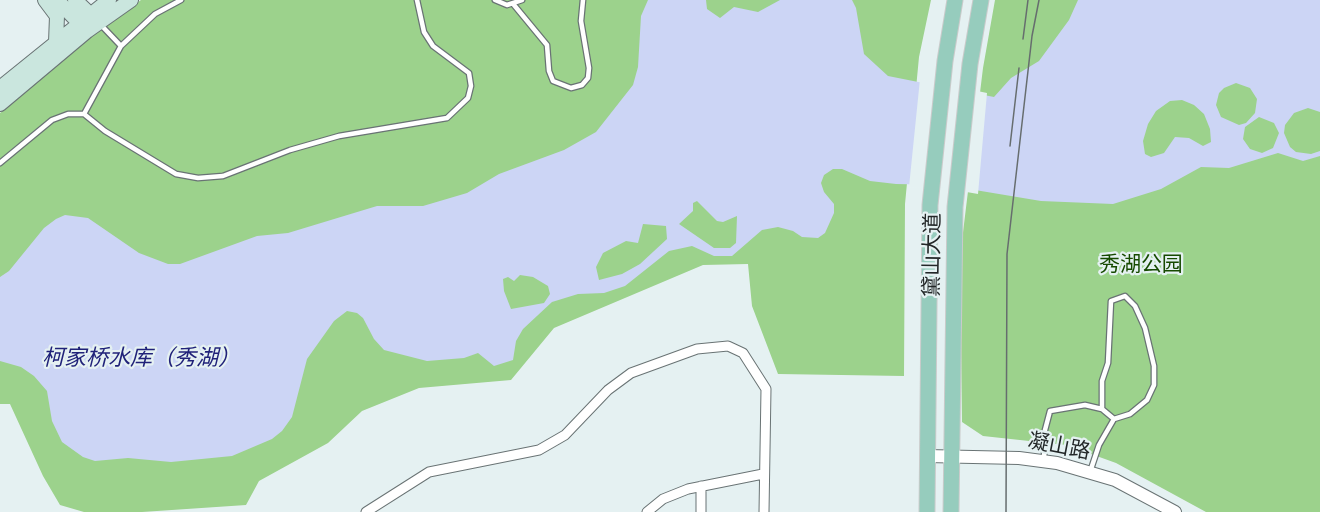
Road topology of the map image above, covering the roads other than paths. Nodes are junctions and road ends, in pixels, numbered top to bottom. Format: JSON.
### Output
{"nodes":[{"id":1,"x":45,"y":0,"type":"edge"},
{"id":2,"x":57,"y":0,"type":"edge"},
{"id":3,"x":75,"y":0,"type":"edge"},
{"id":4,"x":109,"y":0,"type":"edge"},
{"id":5,"x":131,"y":0,"type":"edge"},
{"id":6,"x":181,"y":0,"type":"edge"},
{"id":7,"x":417,"y":0,"type":"edge"},
{"id":8,"x":495,"y":0,"type":"edge"},
{"id":9,"x":522,"y":0,"type":"edge"},
{"id":10,"x":583,"y":0,"type":"edge"},
{"id":11,"x":955,"y":0,"type":"edge"},
{"id":12,"x":981,"y":0,"type":"edge"},
{"id":13,"x":514,"y":5,"type":"junction"},
{"id":14,"x":89,"y":23,"type":"junction"},
{"id":15,"x":56,"y":42,"type":"junction"},
{"id":16,"x":122,"y":46,"type":"junction"},
{"id":17,"x":0,"y":88,"type":"edge"},
{"id":18,"x":0,"y":104,"type":"edge"},
{"id":19,"x":84,"y":114,"type":"junction"},
{"id":20,"x":0,"y":164,"type":"edge"},
{"id":21,"x":1102,"y":409,"type":"junction"},
{"id":22,"x":1114,"y":419,"type":"junction"},
{"id":23,"x":927,"y":456,"type":"junction"},
{"id":24,"x":950,"y":456,"type":"junction"},
{"id":25,"x":1043,"y":461,"type":"junction"},
{"id":26,"x":1090,"y":472,"type":"junction"},
{"id":27,"x":763,"y":474,"type":"junction"},
{"id":28,"x":701,"y":486,"type":"junction"},
{"id":29,"x":366,"y":512,"type":"edge"},
{"id":30,"x":647,"y":512,"type":"edge"},
{"id":31,"x":701,"y":512,"type":"edge"},
{"id":32,"x":764,"y":512,"type":"edge"},
{"id":33,"x":927,"y":512,"type":"edge"},
{"id":34,"x":951,"y":512,"type":"edge"},
{"id":35,"x":1175,"y":512,"type":"edge"}],
"edges":[{"from":1,"to":15,"type":"main road"},
{"from":2,"to":14,"type":"main road"},
{"from":3,"to":14,"type":"main road"},
{"from":4,"to":14,"type":"main road"},
{"from":5,"to":14,"type":"main road"},
{"from":6,"to":16,"type":"lane"},
{"from":7,"to":19,"type":"lane"},
{"from":8,"to":13,"type":"lane"},
{"from":9,"to":13,"type":"lane"},
{"from":10,"to":13,"type":"lane"},
{"from":11,"to":23,"type":"main road","name":"黛山大道"},
{"from":12,"to":24,"type":"main road","name":"黛山大道"},
{"from":14,"to":15,"type":"main road"},
{"from":14,"to":16,"type":"lane"},
{"from":14,"to":18,"type":"main road"},
{"from":15,"to":17,"type":"main road"},
{"from":16,"to":19,"type":"lane"},
{"from":19,"to":20,"type":"lane"},
{"from":21,"to":22,"type":"lane"},
{"from":21,"to":22,"type":"lane"},
{"from":21,"to":25,"type":"lane"},
{"from":22,"to":26,"type":"lane"},
{"from":23,"to":24,"type":"street","name":"凝山路"},
{"from":23,"to":33,"type":"main road","name":"黛山大道"},
{"from":24,"to":25,"type":"street","name":"凝山路"},
{"from":24,"to":34,"type":"main road","name":"黛山大道"},
{"from":25,"to":26,"type":"street","name":"凝山路"},
{"from":26,"to":35,"type":"street","name":"凝山路"},
{"from":27,"to":28,"type":"street"},
{"from":27,"to":29,"type":"street"},
{"from":27,"to":32,"type":"street"},
{"from":28,"to":30,"type":"street"},
{"from":28,"to":31,"type":"street"}]}
